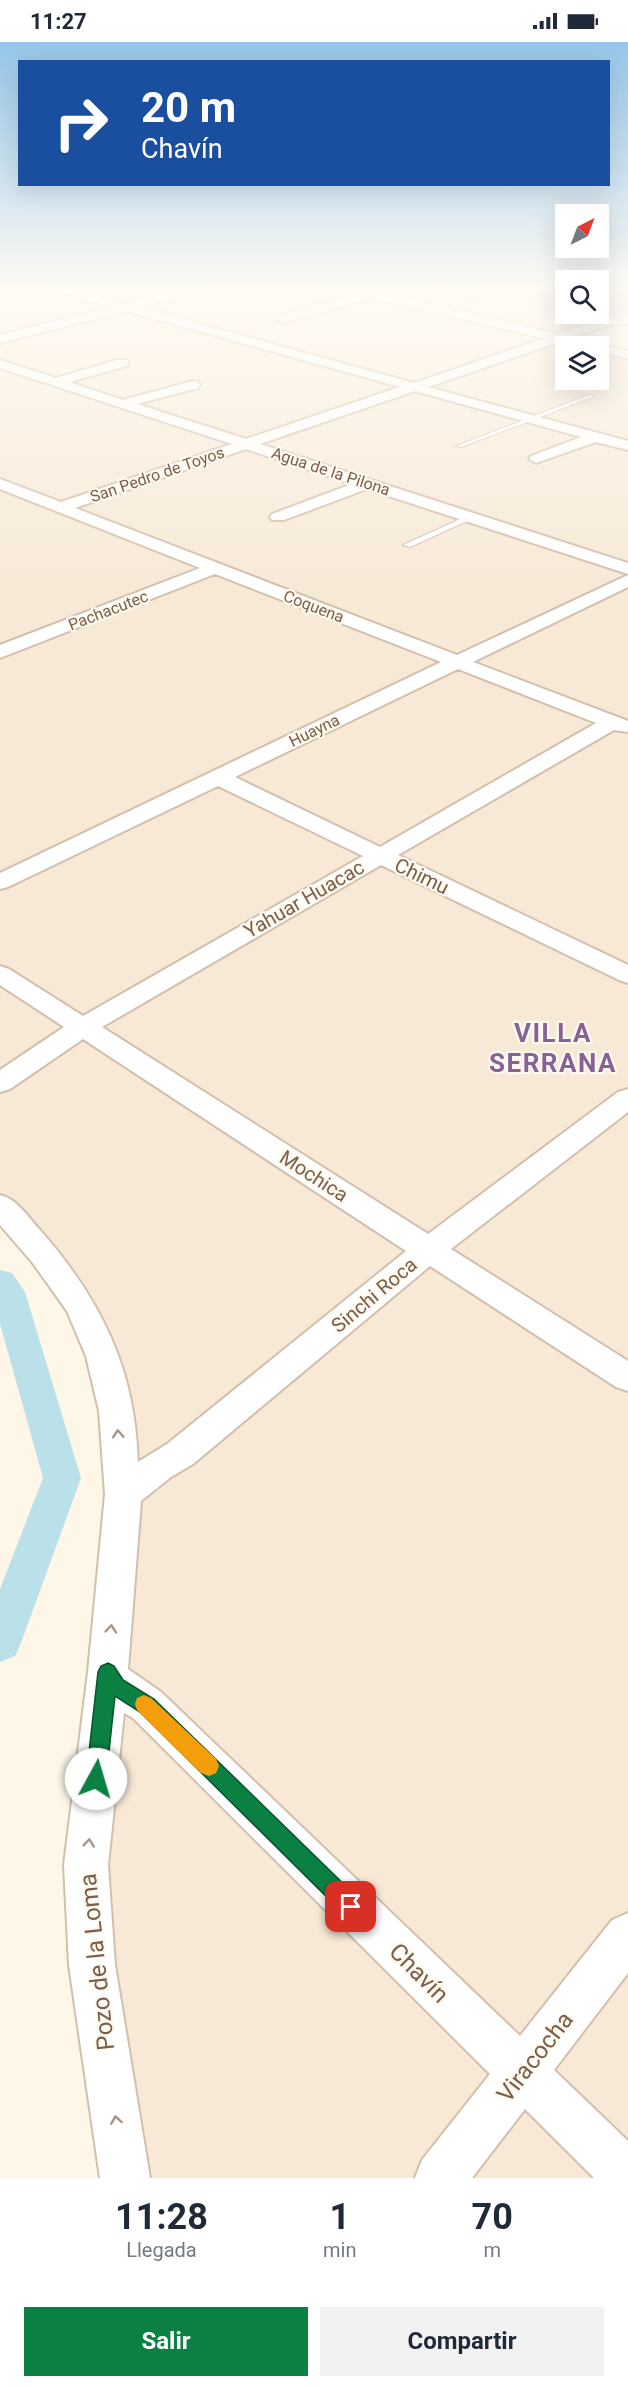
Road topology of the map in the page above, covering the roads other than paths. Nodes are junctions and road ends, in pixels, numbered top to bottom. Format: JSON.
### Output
{"nodes":[{"id":1,"x":79,"y":390,"type":"edge"},
{"id":2,"x":176,"y":390,"type":"edge"},
{"id":3,"x":411,"y":390,"type":"edge"},
{"id":4,"x":422,"y":390,"type":"edge"},
{"id":5,"x":591,"y":396,"type":"dead end"},
{"id":6,"x":123,"y":404,"type":"junction"},
{"id":7,"x":531,"y":419,"type":"junction"},
{"id":8,"x":595,"y":437,"type":"junction"},
{"id":9,"x":247,"y":444,"type":"junction"},
{"id":10,"x":459,"y":446,"type":"dead end"},
{"id":11,"x":628,"y":446,"type":"edge"},
{"id":12,"x":536,"y":459,"type":"dead end"},
{"id":13,"x":368,"y":483,"type":"junction"},
{"id":14,"x":2,"y":487,"type":"edge"},
{"id":15,"x":62,"y":507,"type":"junction"},
{"id":16,"x":278,"y":517,"type":"dead end"},
{"id":17,"x":472,"y":517,"type":"junction"},
{"id":18,"x":407,"y":544,"type":"dead end"},
{"id":19,"x":215,"y":568,"type":"junction"},
{"id":20,"x":628,"y":569,"type":"edge"},
{"id":21,"x":628,"y":580,"type":"edge"},
{"id":22,"x":0,"y":652,"type":"edge"},
{"id":23,"x":455,"y":662,"type":"junction"},
{"id":24,"x":620,"y":726,"type":"edge"},
{"id":25,"x":217,"y":777,"type":"junction"},
{"id":26,"x":380,"y":856,"type":"junction"},
{"id":27,"x":0,"y":882,"type":"edge"},
{"id":28,"x":0,"y":974,"type":"edge"},
{"id":29,"x":628,"y":975,"type":"edge"},
{"id":30,"x":82,"y":1027,"type":"junction"},
{"id":31,"x":0,"y":1083,"type":"edge"},
{"id":32,"x":628,"y":1098,"type":"edge"},
{"id":33,"x":0,"y":1205,"type":"edge"},
{"id":34,"x":428,"y":1250,"type":"junction"},
{"id":35,"x":628,"y":1378,"type":"edge"},
{"id":36,"x":123,"y":1494,"type":"junction"},
{"id":37,"x":108,"y":1672,"type":"junction"},
{"id":38,"x":628,"y":1936,"type":"edge"},
{"id":39,"x":522,"y":2074,"type":"junction"},
{"id":40,"x":628,"y":2176,"type":"edge"},
{"id":41,"x":125,"y":2178,"type":"edge"},
{"id":42,"x":440,"y":2178,"type":"edge"}],
"edges":[{"from":1,"to":6,"type":"street","name":"Agua de la Pilona"},
{"from":2,"to":6,"type":"street"},
{"from":3,"to":9,"type":"street","name":"San Pedro de Toyos"},
{"from":4,"to":7,"type":"street"},
{"from":5,"to":7,"type":"lane"},
{"from":6,"to":9,"type":"street","name":"Agua de la Pilona"},
{"from":7,"to":8,"type":"street"},
{"from":7,"to":10,"type":"lane"},
{"from":8,"to":11,"type":"street"},
{"from":8,"to":12,"type":"street"},
{"from":9,"to":13,"type":"street","name":"Agua de la Pilona"},
{"from":9,"to":15,"type":"street","name":"San Pedro de Toyos"},
{"from":13,"to":16,"type":"street"},
{"from":13,"to":17,"type":"street","name":"Agua de la Pilona"},
{"from":14,"to":15,"type":"street","name":"Coquena"},
{"from":15,"to":19,"type":"street","name":"Coquena"},
{"from":17,"to":18,"type":"lane"},
{"from":17,"to":20,"type":"street","name":"Agua de la Pilona"},
{"from":19,"to":22,"type":"street","name":"Pachacutec"},
{"from":19,"to":23,"type":"street","name":"Coquena"},
{"from":21,"to":23,"type":"street","name":"Huayna"},
{"from":23,"to":24,"type":"street","name":"Coquena"},
{"from":23,"to":25,"type":"street","name":"Huayna"},
{"from":24,"to":26,"type":"street","name":"Yahuar Huacac"},
{"from":25,"to":26,"type":"street","name":"Chimu"},
{"from":25,"to":27,"type":"street","name":"Huayna"},
{"from":26,"to":29,"type":"street","name":"Chimu"},
{"from":26,"to":30,"type":"street","name":"Yahuar Huacac"},
{"from":28,"to":30,"type":"street","name":"Mochica"},
{"from":30,"to":31,"type":"street","name":"Yahuar Huacac"},
{"from":30,"to":34,"type":"street","name":"Mochica"},
{"from":32,"to":34,"type":"street","name":"Sinchi Roca"},
{"from":36,"to":33,"type":"street","name":"Pozo de la Loma","one_way":true},
{"from":34,"to":35,"type":"street","name":"Mochica"},
{"from":34,"to":36,"type":"street","name":"Sinchi Roca"},
{"from":37,"to":36,"type":"street","name":"Pozo de la Loma","one_way":true},
{"from":37,"to":39,"type":"street","name":"Chavín"},
{"from":41,"to":37,"type":"street","name":"Pozo de la Loma","one_way":true},
{"from":38,"to":39,"type":"street","name":"Viracocha"},
{"from":39,"to":40,"type":"street","name":"Chavín"},
{"from":39,"to":42,"type":"street","name":"Viracocha"}]}
